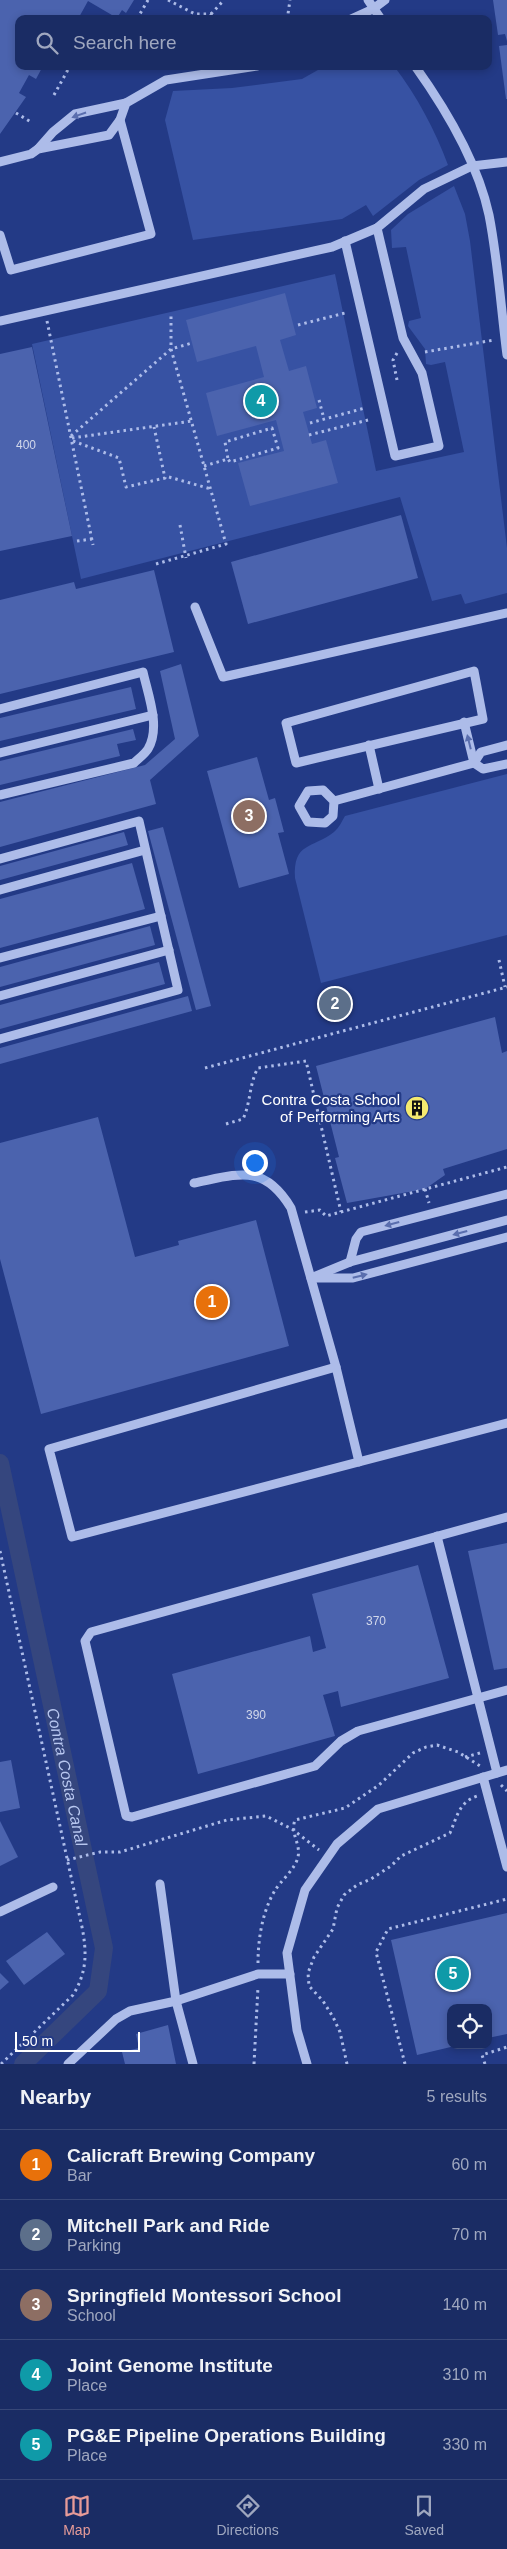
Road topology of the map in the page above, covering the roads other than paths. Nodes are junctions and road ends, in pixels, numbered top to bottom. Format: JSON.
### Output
{"nodes":[{"id":1,"x":368,"y":0,"type":"edge"},
{"id":2,"x":385,"y":0,"type":"edge"},
{"id":3,"x":373,"y":9,"type":"junction"},
{"id":4,"x":360,"y":15,"type":"edge"},
{"id":5,"x":371,"y":15,"type":"edge"},
{"id":6,"x":378,"y":15,"type":"edge"},
{"id":7,"x":231,"y":70,"type":"edge"},
{"id":8,"x":418,"y":70,"type":"edge"},
{"id":9,"x":126,"y":103,"type":"junction"},
{"id":10,"x":120,"y":120,"type":"junction"},
{"id":11,"x":38,"y":149,"type":"junction"},
{"id":12,"x":0,"y":162,"type":"edge"},
{"id":13,"x":507,"y":162,"type":"edge"},
{"id":14,"x":472,"y":166,"type":"junction"},
{"id":15,"x":377,"y":228,"type":"junction"},
{"id":16,"x":0,"y":235,"type":"edge"},
{"id":17,"x":345,"y":241,"type":"junction"},
{"id":18,"x":11,"y":270,"type":"junction"},
{"id":19,"x":0,"y":273,"type":"edge"},
{"id":20,"x":0,"y":321,"type":"edge"},
{"id":21,"x":507,"y":355,"type":"edge"},
{"id":22,"x":195,"y":607,"type":"dead end"},
{"id":23,"x":507,"y":612,"type":"edge"},
{"id":24,"x":0,"y":709,"type":"edge"},
{"id":25,"x":153,"y":715,"type":"junction"},
{"id":26,"x":464,"y":722,"type":"junction"},
{"id":27,"x":369,"y":745,"type":"junction"},
{"id":28,"x":507,"y":745,"type":"edge"},
{"id":29,"x":0,"y":753,"type":"edge"},
{"id":30,"x":474,"y":762,"type":"junction"},
{"id":31,"x":507,"y":764,"type":"edge"},
{"id":32,"x":379,"y":789,"type":"junction"},
{"id":33,"x":0,"y":794,"type":"edge"},
{"id":34,"x":334,"y":801,"type":"dead end"},
{"id":35,"x":145,"y":850,"type":"junction"},
{"id":36,"x":0,"y":859,"type":"edge"},
{"id":37,"x":0,"y":890,"type":"edge"},
{"id":38,"x":161,"y":916,"type":"junction"},
{"id":39,"x":169,"y":950,"type":"junction"},
{"id":40,"x":0,"y":958,"type":"edge"},
{"id":41,"x":0,"y":996,"type":"edge"},
{"id":42,"x":0,"y":1039,"type":"edge"},
{"id":43,"x":194,"y":1183,"type":"dead end"},
{"id":44,"x":507,"y":1194,"type":"edge"},
{"id":45,"x":507,"y":1220,"type":"edge"},
{"id":46,"x":507,"y":1237,"type":"edge"},
{"id":47,"x":350,"y":1262,"type":"junction"},
{"id":48,"x":312,"y":1278,"type":"junction"},
{"id":49,"x":336,"y":1367,"type":"junction"},
{"id":50,"x":507,"y":1423,"type":"edge"},
{"id":51,"x":360,"y":1462,"type":"junction"},
{"id":52,"x":507,"y":1517,"type":"edge"},
{"id":53,"x":437,"y":1536,"type":"junction"},
{"id":54,"x":507,"y":1690,"type":"edge"},
{"id":55,"x":480,"y":1698,"type":"junction"},
{"id":56,"x":507,"y":1770,"type":"edge"},
{"id":57,"x":497,"y":1773,"type":"junction"},
{"id":58,"x":483,"y":1777,"type":"junction"},
{"id":59,"x":507,"y":1867,"type":"edge"},
{"id":60,"x":160,"y":1884,"type":"dead end"},
{"id":61,"x":53,"y":1887,"type":"dead end"},
{"id":62,"x":0,"y":1912,"type":"edge"},
{"id":63,"x":290,"y":1974,"type":"junction"},
{"id":64,"x":176,"y":2001,"type":"junction"},
{"id":65,"x":68,"y":2064,"type":"edge"},
{"id":66,"x":193,"y":2064,"type":"edge"},
{"id":67,"x":307,"y":2064,"type":"edge"}],
"edges":[{"from":1,"to":3,"type":"street"},
{"from":2,"to":3,"type":"street"},
{"from":3,"to":4,"type":"street"},
{"from":3,"to":5,"type":"street"},
{"from":3,"to":6,"type":"street"},
{"from":7,"to":9,"type":"street"},
{"from":8,"to":14,"type":"street"},
{"from":9,"to":10,"type":"street"},
{"from":9,"to":11,"type":"street","one_way":true},
{"from":10,"to":11,"type":"street"},
{"from":10,"to":18,"type":"street"},
{"from":11,"to":12,"type":"street"},
{"from":13,"to":14,"type":"street"},
{"from":14,"to":15,"type":"street"},
{"from":14,"to":21,"type":"street"},
{"from":15,"to":17,"type":"street"},
{"from":15,"to":17,"type":"street"},
{"from":16,"to":18,"type":"street"},
{"from":17,"to":20,"type":"street"},
{"from":18,"to":19,"type":"street"},
{"from":22,"to":23,"type":"street"},
{"from":24,"to":25,"type":"street"},
{"from":25,"to":29,"type":"street"},
{"from":25,"to":33,"type":"street"},
{"from":26,"to":27,"type":"street"},
{"from":26,"to":27,"type":"street"},
{"from":30,"to":26,"type":"street","one_way":true},
{"from":27,"to":32,"type":"street"},
{"from":28,"to":30,"type":"street"},
{"from":30,"to":31,"type":"street"},
{"from":30,"to":32,"type":"street"},
{"from":32,"to":34,"type":"street"},
{"from":35,"to":36,"type":"street"},
{"from":35,"to":37,"type":"street"},
{"from":35,"to":38,"type":"street"},
{"from":38,"to":39,"type":"street"},
{"from":38,"to":40,"type":"street"},
{"from":39,"to":41,"type":"street"},
{"from":39,"to":42,"type":"street"},
{"from":43,"to":48,"type":"street"},
{"from":44,"to":47,"type":"street","one_way":true},
{"from":45,"to":47,"type":"street","one_way":true},
{"from":48,"to":46,"type":"street","one_way":true},
{"from":47,"to":48,"type":"street"},
{"from":48,"to":49,"type":"street"},
{"from":49,"to":51,"type":"street"},
{"from":49,"to":51,"type":"street"},
{"from":50,"to":51,"type":"street"},
{"from":52,"to":53,"type":"street"},
{"from":53,"to":55,"type":"street"},
{"from":53,"to":55,"type":"street"},
{"from":54,"to":55,"type":"street"},
{"from":55,"to":57,"type":"street"},
{"from":56,"to":57,"type":"street"},
{"from":57,"to":58,"type":"street"},
{"from":58,"to":59,"type":"street"},
{"from":58,"to":63,"type":"street"},
{"from":60,"to":64,"type":"street"},
{"from":61,"to":62,"type":"street"},
{"from":63,"to":64,"type":"street"},
{"from":63,"to":67,"type":"street"},
{"from":64,"to":65,"type":"street"},
{"from":64,"to":66,"type":"street"}]}
